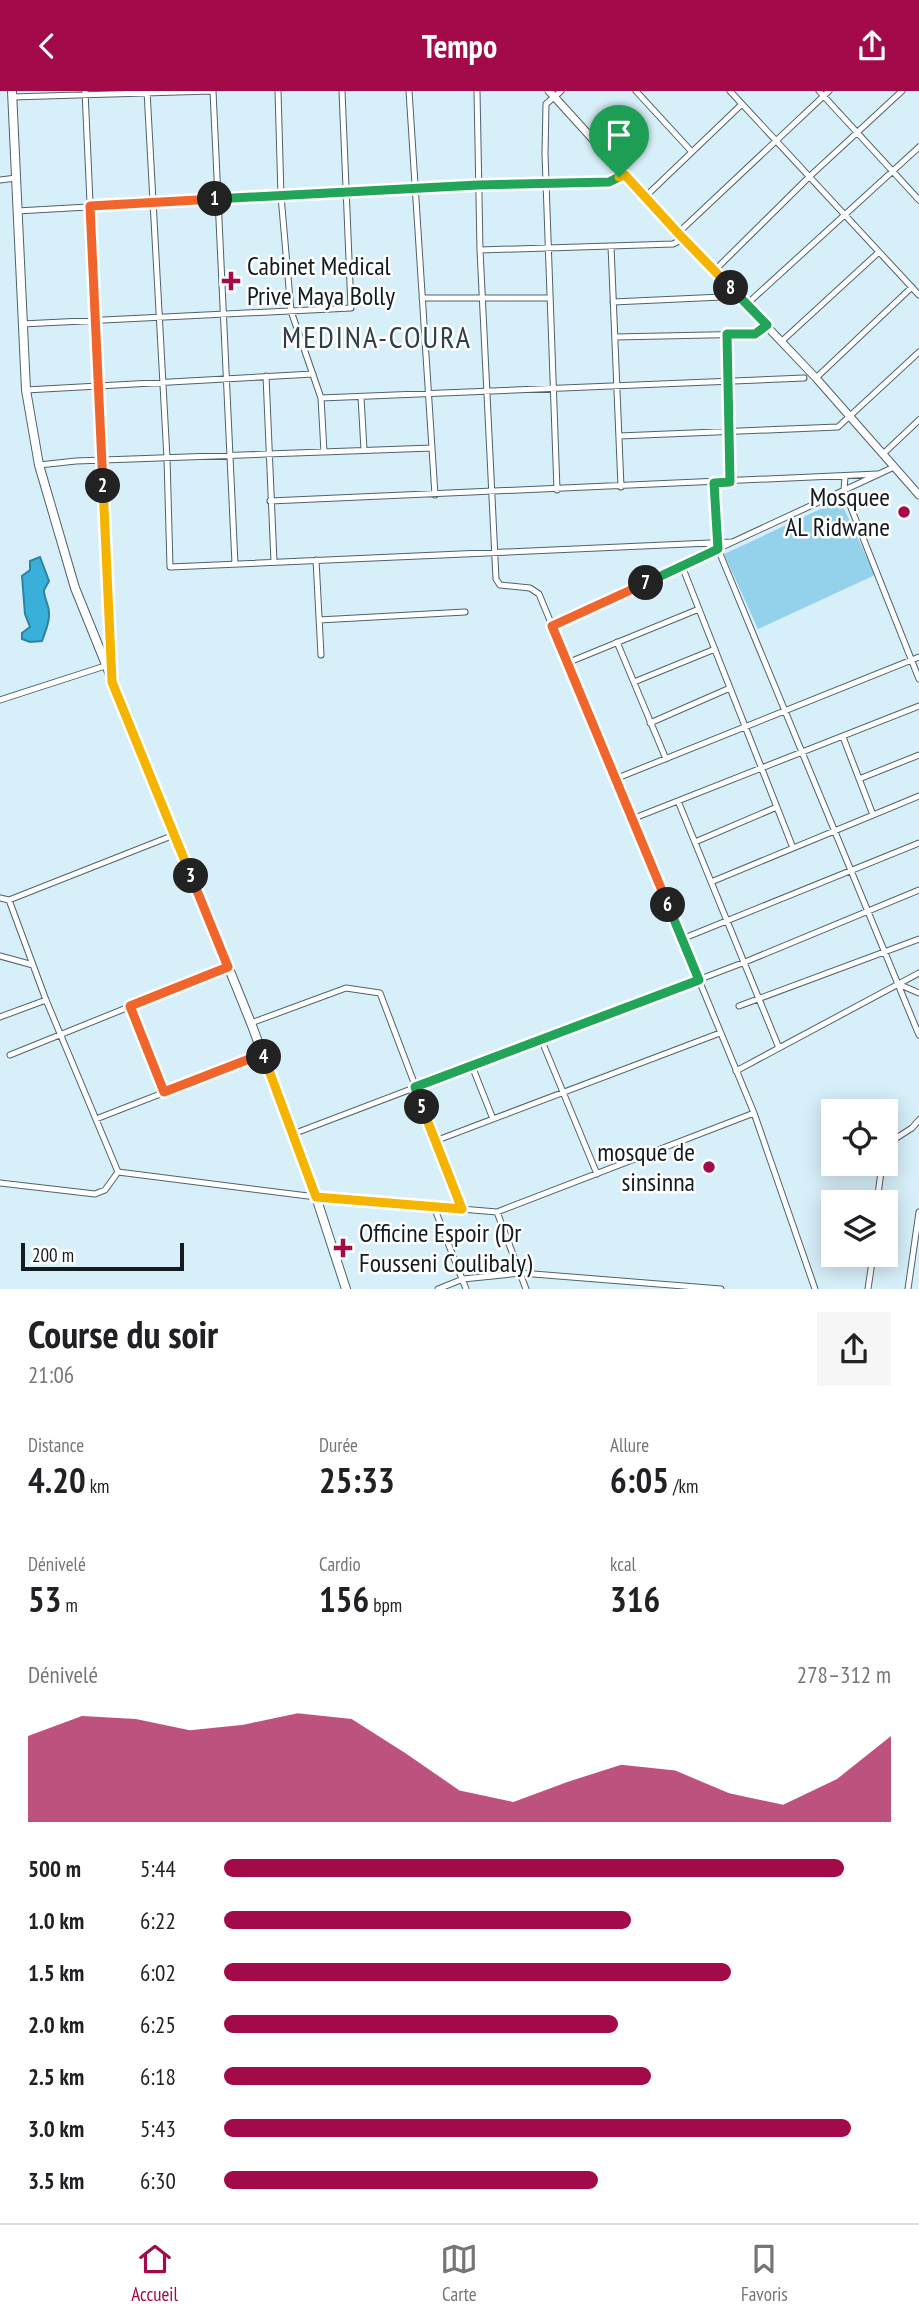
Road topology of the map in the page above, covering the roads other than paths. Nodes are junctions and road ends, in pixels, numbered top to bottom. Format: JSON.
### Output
{"nodes":[{"id":1,"x":212,"y":91,"type":"edge"},
{"id":2,"x":278,"y":91,"type":"edge"},
{"id":3,"x":342,"y":91,"type":"edge"},
{"id":4,"x":409,"y":91,"type":"edge"},
{"id":5,"x":477,"y":91,"type":"edge"},
{"id":6,"x":636,"y":91,"type":"edge"},
{"id":7,"x":730,"y":91,"type":"edge"},
{"id":8,"x":902,"y":91,"type":"edge"},
{"id":9,"x":147,"y":92,"type":"edge"},
{"id":10,"x":85,"y":93,"type":"edge"},
{"id":11,"x":555,"y":93,"type":"edge"},
{"id":12,"x":824,"y":93,"type":"edge"},
{"id":13,"x":12,"y":94,"type":"edge"},
{"id":14,"x":742,"y":104,"type":"junction"},
{"id":15,"x":857,"y":132,"type":"junction"},
{"id":16,"x":776,"y":141,"type":"junction"},
{"id":17,"x":919,"y":147,"type":"edge"},
{"id":18,"x":692,"y":152,"type":"junction"},
{"id":19,"x":893,"y":171,"type":"junction"},
{"id":20,"x":625,"y":175,"type":"junction"},
{"id":21,"x":809,"y":177,"type":"junction"},
{"id":22,"x":16,"y":178,"type":"junction"},
{"id":23,"x":0,"y":180,"type":"edge"},
{"id":24,"x":546,"y":184,"type":"junction"},
{"id":25,"x":478,"y":185,"type":"junction"},
{"id":26,"x":415,"y":189,"type":"junction"},
{"id":27,"x":347,"y":193,"type":"junction"},
{"id":28,"x":281,"y":196,"type":"junction"},
{"id":29,"x":645,"y":197,"type":"junction"},
{"id":30,"x":218,"y":199,"type":"junction"},
{"id":31,"x":919,"y":200,"type":"edge"},
{"id":32,"x":155,"y":202,"type":"junction"},
{"id":33,"x":90,"y":206,"type":"junction"},
{"id":34,"x":17,"y":211,"type":"junction"},
{"id":35,"x":845,"y":215,"type":"junction"},
{"id":36,"x":680,"y":236,"type":"junction"},
{"id":37,"x":611,"y":246,"type":"junction"},
{"id":38,"x":548,"y":248,"type":"junction"},
{"id":39,"x":481,"y":250,"type":"junction"},
{"id":40,"x":879,"y":252,"type":"junction"},
{"id":41,"x":714,"y":271,"type":"junction"},
{"id":42,"x":912,"y":288,"type":"junction"},
{"id":43,"x":736,"y":292,"type":"junction"},
{"id":44,"x":919,"y":295,"type":"edge"},
{"id":45,"x":483,"y":297,"type":"junction"},
{"id":46,"x":422,"y":298,"type":"junction"},
{"id":47,"x":550,"y":298,"type":"junction"},
{"id":48,"x":613,"y":302,"type":"junction"},
{"id":49,"x":747,"y":304,"type":"junction"},
{"id":50,"x":291,"y":311,"type":"junction"},
{"id":51,"x":223,"y":314,"type":"junction"},
{"id":52,"x":160,"y":317,"type":"junction"},
{"id":53,"x":96,"y":321,"type":"junction"},
{"id":54,"x":22,"y":324,"type":"junction"},
{"id":55,"x":767,"y":325,"type":"junction"},
{"id":56,"x":727,"y":334,"type":"junction"},
{"id":57,"x":615,"y":337,"type":"junction"},
{"id":58,"x":782,"y":341,"type":"junction"},
{"id":59,"x":919,"y":352,"type":"edge"},
{"id":60,"x":313,"y":374,"type":"junction"},
{"id":61,"x":266,"y":376,"type":"junction"},
{"id":62,"x":804,"y":378,"type":"dead end"},
{"id":63,"x":817,"y":378,"type":"junction"},
{"id":64,"x":226,"y":379,"type":"junction"},
{"id":65,"x":728,"y":381,"type":"junction"},
{"id":66,"x":163,"y":382,"type":"junction"},
{"id":67,"x":99,"y":386,"type":"junction"},
{"id":68,"x":617,"y":386,"type":"junction"},
{"id":69,"x":553,"y":389,"type":"junction"},
{"id":70,"x":26,"y":390,"type":"junction"},
{"id":71,"x":488,"y":391,"type":"junction"},
{"id":72,"x":429,"y":394,"type":"junction"},
{"id":73,"x":361,"y":397,"type":"junction"},
{"id":74,"x":321,"y":398,"type":"junction"},
{"id":75,"x":850,"y":416,"type":"junction"},
{"id":76,"x":919,"y":420,"type":"edge"},
{"id":77,"x":729,"y":432,"type":"junction"},
{"id":78,"x":619,"y":436,"type":"junction"},
{"id":79,"x":432,"y":447,"type":"junction"},
{"id":80,"x":364,"y":450,"type":"junction"},
{"id":81,"x":324,"y":452,"type":"junction"},
{"id":82,"x":268,"y":454,"type":"junction"},
{"id":83,"x":883,"y":454,"type":"junction"},
{"id":84,"x":230,"y":455,"type":"junction"},
{"id":85,"x":167,"y":458,"type":"junction"},
{"id":86,"x":102,"y":460,"type":"junction"},
{"id":87,"x":39,"y":465,"type":"junction"},
{"id":88,"x":894,"y":467,"type":"junction"},
{"id":89,"x":878,"y":474,"type":"junction"},
{"id":90,"x":845,"y":477,"type":"junction"},
{"id":91,"x":730,"y":482,"type":"junction"},
{"id":92,"x":714,"y":483,"type":"junction"},
{"id":93,"x":621,"y":487,"type":"junction"},
{"id":94,"x":557,"y":490,"type":"junction"},
{"id":95,"x":844,"y":490,"type":"junction"},
{"id":96,"x":491,"y":493,"type":"junction"},
{"id":97,"x":918,"y":493,"type":"edge"},
{"id":98,"x":435,"y":495,"type":"junction"},
{"id":99,"x":271,"y":501,"type":"junction"},
{"id":100,"x":717,"y":546,"type":"junction"},
{"id":101,"x":494,"y":552,"type":"junction"},
{"id":102,"x":316,"y":560,"type":"junction"},
{"id":103,"x":274,"y":562,"type":"junction"},
{"id":104,"x":235,"y":564,"type":"junction"},
{"id":105,"x":682,"y":566,"type":"junction"},
{"id":106,"x":699,"y":609,"type":"junction"},
{"id":107,"x":465,"y":612,"type":"dead end"},
{"id":108,"x":319,"y":620,"type":"junction"},
{"id":109,"x":552,"y":626,"type":"junction"},
{"id":110,"x":617,"y":642,"type":"junction"},
{"id":111,"x":715,"y":649,"type":"junction"},
{"id":112,"x":321,"y":655,"type":"dead end"},
{"id":113,"x":919,"y":657,"type":"edge"},
{"id":114,"x":911,"y":660,"type":"junction"},
{"id":115,"x":567,"y":663,"type":"junction"},
{"id":116,"x":105,"y":666,"type":"junction"},
{"id":117,"x":919,"y":679,"type":"edge"},
{"id":118,"x":112,"y":682,"type":"junction"},
{"id":119,"x":634,"y":682,"type":"junction"},
{"id":120,"x":730,"y":688,"type":"junction"},
{"id":121,"x":0,"y":700,"type":"edge"},
{"id":122,"x":919,"y":706,"type":"edge"},
{"id":123,"x":785,"y":711,"type":"junction"},
{"id":124,"x":650,"y":723,"type":"junction"},
{"id":125,"x":745,"y":727,"type":"junction"},
{"id":126,"x":843,"y":737,"type":"junction"},
{"id":127,"x":802,"y":753,"type":"junction"},
{"id":128,"x":919,"y":755,"type":"edge"},
{"id":129,"x":666,"y":759,"type":"junction"},
{"id":130,"x":762,"y":769,"type":"junction"},
{"id":131,"x":615,"y":779,"type":"junction"},
{"id":132,"x":859,"y":779,"type":"junction"},
{"id":133,"x":919,"y":796,"type":"edge"},
{"id":134,"x":678,"y":801,"type":"junction"},
{"id":135,"x":777,"y":807,"type":"junction"},
{"id":136,"x":873,"y":815,"type":"junction"},
{"id":137,"x":632,"y":820,"type":"junction"},
{"id":138,"x":835,"y":831,"type":"junction"},
{"id":139,"x":174,"y":835,"type":"junction"},
{"id":140,"x":695,"y":842,"type":"junction"},
{"id":141,"x":919,"y":843,"type":"edge"},
{"id":142,"x":793,"y":848,"type":"junction"},
{"id":143,"x":851,"y":870,"type":"junction"},
{"id":144,"x":711,"y":882,"type":"junction"},
{"id":145,"x":919,"y":890,"type":"edge"},
{"id":146,"x":0,"y":898,"type":"edge"},
{"id":147,"x":9,"y":900,"type":"junction"},
{"id":148,"x":868,"y":912,"type":"junction"},
{"id":149,"x":728,"y":920,"type":"junction"},
{"id":150,"x":682,"y":939,"type":"junction"},
{"id":151,"x":919,"y":939,"type":"edge"},
{"id":152,"x":885,"y":952,"type":"junction"},
{"id":153,"x":0,"y":956,"type":"edge"},
{"id":154,"x":745,"y":962,"type":"junction"},
{"id":155,"x":33,"y":965,"type":"junction"},
{"id":156,"x":228,"y":967,"type":"junction"},
{"id":157,"x":919,"y":972,"type":"edge"},
{"id":158,"x":699,"y":980,"type":"junction"},
{"id":159,"x":898,"y":984,"type":"junction"},
{"id":160,"x":919,"y":993,"type":"edge"},
{"id":161,"x":759,"y":999,"type":"junction"},
{"id":162,"x":46,"y":1000,"type":"junction"},
{"id":163,"x":130,"y":1006,"type":"junction"},
{"id":164,"x":739,"y":1006,"type":"dead end"},
{"id":165,"x":0,"y":1017,"type":"edge"},
{"id":166,"x":251,"y":1023,"type":"junction"},
{"id":167,"x":720,"y":1033,"type":"junction"},
{"id":168,"x":61,"y":1034,"type":"junction"},
{"id":169,"x":919,"y":1035,"type":"edge"},
{"id":170,"x":541,"y":1039,"type":"junction"},
{"id":171,"x":779,"y":1048,"type":"junction"},
{"id":172,"x":262,"y":1054,"type":"junction"},
{"id":173,"x":10,"y":1055,"type":"dead end"},
{"id":174,"x":472,"y":1066,"type":"junction"},
{"id":175,"x":736,"y":1071,"type":"junction"},
{"id":176,"x":415,"y":1087,"type":"junction"},
{"id":177,"x":164,"y":1092,"type":"junction"},
{"id":178,"x":563,"y":1093,"type":"junction"},
{"id":179,"x":754,"y":1113,"type":"junction"},
{"id":180,"x":96,"y":1119,"type":"junction"},
{"id":181,"x":493,"y":1119,"type":"junction"},
{"id":182,"x":919,"y":1120,"type":"edge"},
{"id":183,"x":293,"y":1134,"type":"junction"},
{"id":184,"x":898,"y":1137,"type":"edge"},
{"id":185,"x":435,"y":1141,"type":"junction"},
{"id":186,"x":118,"y":1172,"type":"junction"},
{"id":187,"x":597,"y":1174,"type":"junction"},
{"id":188,"x":0,"y":1183,"type":"edge"},
{"id":189,"x":316,"y":1197,"type":"junction"},
{"id":190,"x":434,"y":1206,"type":"junction"},
{"id":191,"x":462,"y":1209,"type":"junction"},
{"id":192,"x":496,"y":1212,"type":"junction"},
{"id":193,"x":919,"y":1212,"type":"edge"},
{"id":194,"x":872,"y":1267,"type":"edge"},
{"id":195,"x":520,"y":1272,"type":"junction"},
{"id":196,"x":463,"y":1279,"type":"junction"},
{"id":197,"x":614,"y":1280,"type":"junction"},
{"id":198,"x":670,"y":1287,"type":"edge"},
{"id":199,"x":346,"y":1289,"type":"edge"},
{"id":200,"x":438,"y":1289,"type":"edge"},
{"id":201,"x":466,"y":1289,"type":"edge"},
{"id":202,"x":526,"y":1289,"type":"edge"},
{"id":203,"x":614,"y":1289,"type":"edge"},
{"id":204,"x":721,"y":1289,"type":"edge"},
{"id":205,"x":815,"y":1289,"type":"edge"},
{"id":206,"x":869,"y":1289,"type":"edge"},
{"id":207,"x":908,"y":1289,"type":"edge"}],
"edges":[{"from":1,"to":9,"type":"street"},
{"from":1,"to":30,"type":"street"},
{"from":2,"to":28,"type":"street"},
{"from":3,"to":27,"type":"street"},
{"from":4,"to":26,"type":"street"},
{"from":5,"to":25,"type":"street"},
{"from":6,"to":18,"type":"street"},
{"from":7,"to":14,"type":"street"},
{"from":8,"to":15,"type":"street"},
{"from":9,"to":10,"type":"street"},
{"from":9,"to":32,"type":"street"},
{"from":10,"to":13,"type":"street"},
{"from":10,"to":33,"type":"street"},
{"from":11,"to":20,"type":"street"},
{"from":11,"to":24,"type":"street"},
{"from":12,"to":15,"type":"street"},
{"from":12,"to":16,"type":"street"},
{"from":13,"to":22,"type":"main road"},
{"from":14,"to":16,"type":"street"},
{"from":14,"to":18,"type":"street"},
{"from":15,"to":19,"type":"street"},
{"from":15,"to":21,"type":"street"},
{"from":16,"to":21,"type":"street"},
{"from":16,"to":36,"type":"street"},
{"from":17,"to":19,"type":"street"},
{"from":18,"to":29,"type":"street"},
{"from":19,"to":31,"type":"street"},
{"from":19,"to":35,"type":"street"},
{"from":20,"to":24,"type":"street"},
{"from":20,"to":29,"type":"street"},
{"from":21,"to":35,"type":"street"},
{"from":21,"to":41,"type":"street"},
{"from":22,"to":23,"type":"street"},
{"from":22,"to":34,"type":"main road"},
{"from":24,"to":25,"type":"street"},
{"from":24,"to":38,"type":"street"},
{"from":25,"to":26,"type":"street"},
{"from":25,"to":39,"type":"street"},
{"from":26,"to":27,"type":"street"},
{"from":26,"to":46,"type":"street"},
{"from":27,"to":28,"type":"street"},
{"from":27,"to":50,"type":"street"},
{"from":28,"to":30,"type":"street"},
{"from":28,"to":50,"type":"street"},
{"from":29,"to":36,"type":"street"},
{"from":30,"to":32,"type":"street"},
{"from":30,"to":51,"type":"street"},
{"from":32,"to":33,"type":"street"},
{"from":32,"to":52,"type":"street"},
{"from":33,"to":34,"type":"street"},
{"from":33,"to":53,"type":"street"},
{"from":34,"to":54,"type":"main road"},
{"from":35,"to":40,"type":"street"},
{"from":35,"to":49,"type":"street"},
{"from":36,"to":37,"type":"street"},
{"from":36,"to":41,"type":"street"},
{"from":37,"to":38,"type":"street"},
{"from":37,"to":48,"type":"street"},
{"from":38,"to":39,"type":"street"},
{"from":38,"to":47,"type":"street"},
{"from":39,"to":45,"type":"street"},
{"from":40,"to":42,"type":"street"},
{"from":40,"to":58,"type":"street"},
{"from":41,"to":43,"type":"street"},
{"from":42,"to":44,"type":"street"},
{"from":42,"to":63,"type":"street"},
{"from":43,"to":48,"type":"street"},
{"from":43,"to":49,"type":"street"},
{"from":45,"to":46,"type":"street"},
{"from":45,"to":47,"type":"street"},
{"from":45,"to":71,"type":"street"},
{"from":46,"to":72,"type":"street"},
{"from":47,"to":69,"type":"street"},
{"from":48,"to":57,"type":"street"},
{"from":49,"to":55,"type":"street"},
{"from":50,"to":51,"type":"street"},
{"from":50,"to":60,"type":"street"},
{"from":51,"to":52,"type":"street"},
{"from":51,"to":64,"type":"street"},
{"from":52,"to":53,"type":"street"},
{"from":52,"to":66,"type":"street"},
{"from":53,"to":54,"type":"street"},
{"from":53,"to":67,"type":"street"},
{"from":54,"to":70,"type":"main road"},
{"from":55,"to":56,"type":"street"},
{"from":55,"to":58,"type":"street"},
{"from":56,"to":57,"type":"street"},
{"from":56,"to":65,"type":"street"},
{"from":57,"to":68,"type":"street"},
{"from":58,"to":63,"type":"street"},
{"from":59,"to":75,"type":"street"},
{"from":60,"to":61,"type":"street"},
{"from":60,"to":74,"type":"street"},
{"from":61,"to":64,"type":"street"},
{"from":61,"to":82,"type":"street"},
{"from":62,"to":65,"type":"street"},
{"from":63,"to":75,"type":"street"},
{"from":64,"to":66,"type":"street"},
{"from":64,"to":84,"type":"street"},
{"from":65,"to":68,"type":"street"},
{"from":65,"to":77,"type":"street"},
{"from":66,"to":67,"type":"street"},
{"from":66,"to":85,"type":"street"},
{"from":67,"to":70,"type":"street"},
{"from":67,"to":86,"type":"street"},
{"from":68,"to":69,"type":"street"},
{"from":68,"to":78,"type":"street"},
{"from":69,"to":71,"type":"street"},
{"from":69,"to":94,"type":"street"},
{"from":70,"to":87,"type":"main road"},
{"from":71,"to":72,"type":"street"},
{"from":71,"to":96,"type":"street"},
{"from":72,"to":73,"type":"street"},
{"from":72,"to":79,"type":"street"},
{"from":73,"to":74,"type":"street"},
{"from":73,"to":80,"type":"street"},
{"from":74,"to":81,"type":"street"},
{"from":75,"to":77,"type":"street"},
{"from":75,"to":83,"type":"street"},
{"from":76,"to":83,"type":"street"},
{"from":77,"to":78,"type":"street"},
{"from":77,"to":91,"type":"street"},
{"from":78,"to":93,"type":"street"},
{"from":79,"to":80,"type":"street"},
{"from":79,"to":98,"type":"street"},
{"from":80,"to":81,"type":"street"},
{"from":81,"to":82,"type":"street"},
{"from":82,"to":84,"type":"street"},
{"from":82,"to":99,"type":"street"},
{"from":83,"to":88,"type":"street"},
{"from":84,"to":85,"type":"street"},
{"from":84,"to":104,"type":"street"},
{"from":85,"to":86,"type":"street"},
{"from":85,"to":104,"type":"street"},
{"from":86,"to":87,"type":"street"},
{"from":86,"to":118,"type":"street"},
{"from":87,"to":116,"type":"main road"},
{"from":88,"to":89,"type":"street"},
{"from":88,"to":97,"type":"street"},
{"from":89,"to":90,"type":"street"},
{"from":89,"to":95,"type":"street"},
{"from":90,"to":91,"type":"street"},
{"from":90,"to":95,"type":"street"},
{"from":91,"to":92,"type":"street"},
{"from":92,"to":93,"type":"street"},
{"from":92,"to":100,"type":"street"},
{"from":93,"to":94,"type":"street"},
{"from":94,"to":96,"type":"street"},
{"from":95,"to":100,"type":"street"},
{"from":95,"to":114,"type":"street"},
{"from":96,"to":98,"type":"street"},
{"from":96,"to":101,"type":"street"},
{"from":98,"to":99,"type":"street"},
{"from":99,"to":103,"type":"street"},
{"from":100,"to":101,"type":"street"},
{"from":100,"to":105,"type":"street"},
{"from":100,"to":123,"type":"street"},
{"from":101,"to":102,"type":"street"},
{"from":101,"to":109,"type":"street"},
{"from":102,"to":103,"type":"street"},
{"from":102,"to":108,"type":"street"},
{"from":103,"to":104,"type":"street"},
{"from":105,"to":106,"type":"street"},
{"from":105,"to":109,"type":"street"},
{"from":106,"to":110,"type":"street"},
{"from":106,"to":111,"type":"street"},
{"from":107,"to":108,"type":"street"},
{"from":108,"to":112,"type":"street"},
{"from":109,"to":115,"type":"street"},
{"from":110,"to":115,"type":"street"},
{"from":110,"to":119,"type":"street"},
{"from":111,"to":119,"type":"street"},
{"from":111,"to":120,"type":"street"},
{"from":113,"to":114,"type":"street"},
{"from":114,"to":117,"type":"street"},
{"from":114,"to":123,"type":"street"},
{"from":115,"to":131,"type":"street"},
{"from":116,"to":118,"type":"main road"},
{"from":116,"to":121,"type":"street"},
{"from":118,"to":139,"type":"main road"},
{"from":119,"to":124,"type":"street"},
{"from":120,"to":124,"type":"street"},
{"from":120,"to":125,"type":"street"},
{"from":122,"to":126,"type":"street"},
{"from":123,"to":125,"type":"street"},
{"from":123,"to":127,"type":"street"},
{"from":124,"to":129,"type":"street"},
{"from":125,"to":129,"type":"street"},
{"from":125,"to":130,"type":"street"},
{"from":126,"to":127,"type":"street"},
{"from":126,"to":132,"type":"street"},
{"from":127,"to":130,"type":"street"},
{"from":127,"to":138,"type":"street"},
{"from":128,"to":132,"type":"street"},
{"from":129,"to":131,"type":"street"},
{"from":130,"to":134,"type":"street"},
{"from":130,"to":135,"type":"street"},
{"from":131,"to":137,"type":"street"},
{"from":132,"to":136,"type":"street"},
{"from":133,"to":136,"type":"street"},
{"from":134,"to":137,"type":"street"},
{"from":134,"to":140,"type":"street"},
{"from":135,"to":140,"type":"street"},
{"from":135,"to":142,"type":"street"},
{"from":136,"to":138,"type":"street"},
{"from":137,"to":150,"type":"street"},
{"from":138,"to":142,"type":"street"},
{"from":138,"to":143,"type":"street"},
{"from":139,"to":147,"type":"street"},
{"from":139,"to":156,"type":"main road"},
{"from":140,"to":144,"type":"street"},
{"from":141,"to":143,"type":"street"},
{"from":142,"to":144,"type":"street"},
{"from":143,"to":148,"type":"street"},
{"from":143,"to":149,"type":"street"},
{"from":144,"to":149,"type":"street"},
{"from":145,"to":148,"type":"street"},
{"from":146,"to":147,"type":"street"},
{"from":147,"to":155,"type":"street"},
{"from":148,"to":152,"type":"street"},
{"from":148,"to":154,"type":"street"},
{"from":149,"to":150,"type":"street"},
{"from":149,"to":154,"type":"street"},
{"from":150,"to":158,"type":"street"},
{"from":151,"to":152,"type":"street"},
{"from":152,"to":159,"type":"street"},
{"from":152,"to":161,"type":"street"},
{"from":153,"to":155,"type":"street"},
{"from":154,"to":158,"type":"street"},
{"from":154,"to":161,"type":"street"},
{"from":155,"to":162,"type":"street"},
{"from":156,"to":163,"type":"street"},
{"from":156,"to":166,"type":"main road"},
{"from":157,"to":159,"type":"street"},
{"from":158,"to":167,"type":"street"},
{"from":158,"to":170,"type":"street"},
{"from":159,"to":160,"type":"street"},
{"from":159,"to":169,"type":"street"},
{"from":159,"to":171,"type":"street"},
{"from":161,"to":164,"type":"street"},
{"from":161,"to":171,"type":"street"},
{"from":162,"to":165,"type":"street"},
{"from":162,"to":168,"type":"street"},
{"from":163,"to":168,"type":"street"},
{"from":163,"to":177,"type":"street"},
{"from":166,"to":172,"type":"main road"},
{"from":166,"to":176,"type":"street"},
{"from":167,"to":175,"type":"street"},
{"from":167,"to":178,"type":"street"},
{"from":168,"to":173,"type":"street"},
{"from":168,"to":180,"type":"street"},
{"from":170,"to":174,"type":"street"},
{"from":170,"to":178,"type":"street"},
{"from":171,"to":175,"type":"street"},
{"from":172,"to":177,"type":"street"},
{"from":172,"to":183,"type":"main road"},
{"from":174,"to":176,"type":"street"},
{"from":174,"to":181,"type":"street"},
{"from":175,"to":179,"type":"street"},
{"from":176,"to":183,"type":"street"},
{"from":176,"to":185,"type":"street"},
{"from":177,"to":180,"type":"street"},
{"from":178,"to":181,"type":"street"},
{"from":178,"to":187,"type":"street"},
{"from":179,"to":187,"type":"street"},
{"from":179,"to":205,"type":"street"},
{"from":180,"to":186,"type":"street"},
{"from":181,"to":185,"type":"street"},
{"from":182,"to":184,"type":"street"},
{"from":183,"to":189,"type":"main road"},
{"from":185,"to":191,"type":"street"},
{"from":186,"to":188,"type":"street"},
{"from":186,"to":189,"type":"street"},
{"from":187,"to":192,"type":"street"},
{"from":189,"to":190,"type":"street"},
{"from":189,"to":199,"type":"main road"},
{"from":190,"to":191,"type":"street"},
{"from":190,"to":196,"type":"street"},
{"from":191,"to":192,"type":"street"},
{"from":192,"to":195,"type":"street"},
{"from":193,"to":207,"type":"street"},
{"from":194,"to":206,"type":"street"},
{"from":195,"to":196,"type":"street"},
{"from":195,"to":197,"type":"street"},
{"from":195,"to":202,"type":"street"},
{"from":196,"to":200,"type":"street"},
{"from":196,"to":201,"type":"street"},
{"from":197,"to":198,"type":"street"},
{"from":197,"to":203,"type":"street"},
{"from":198,"to":204,"type":"street"}]}
